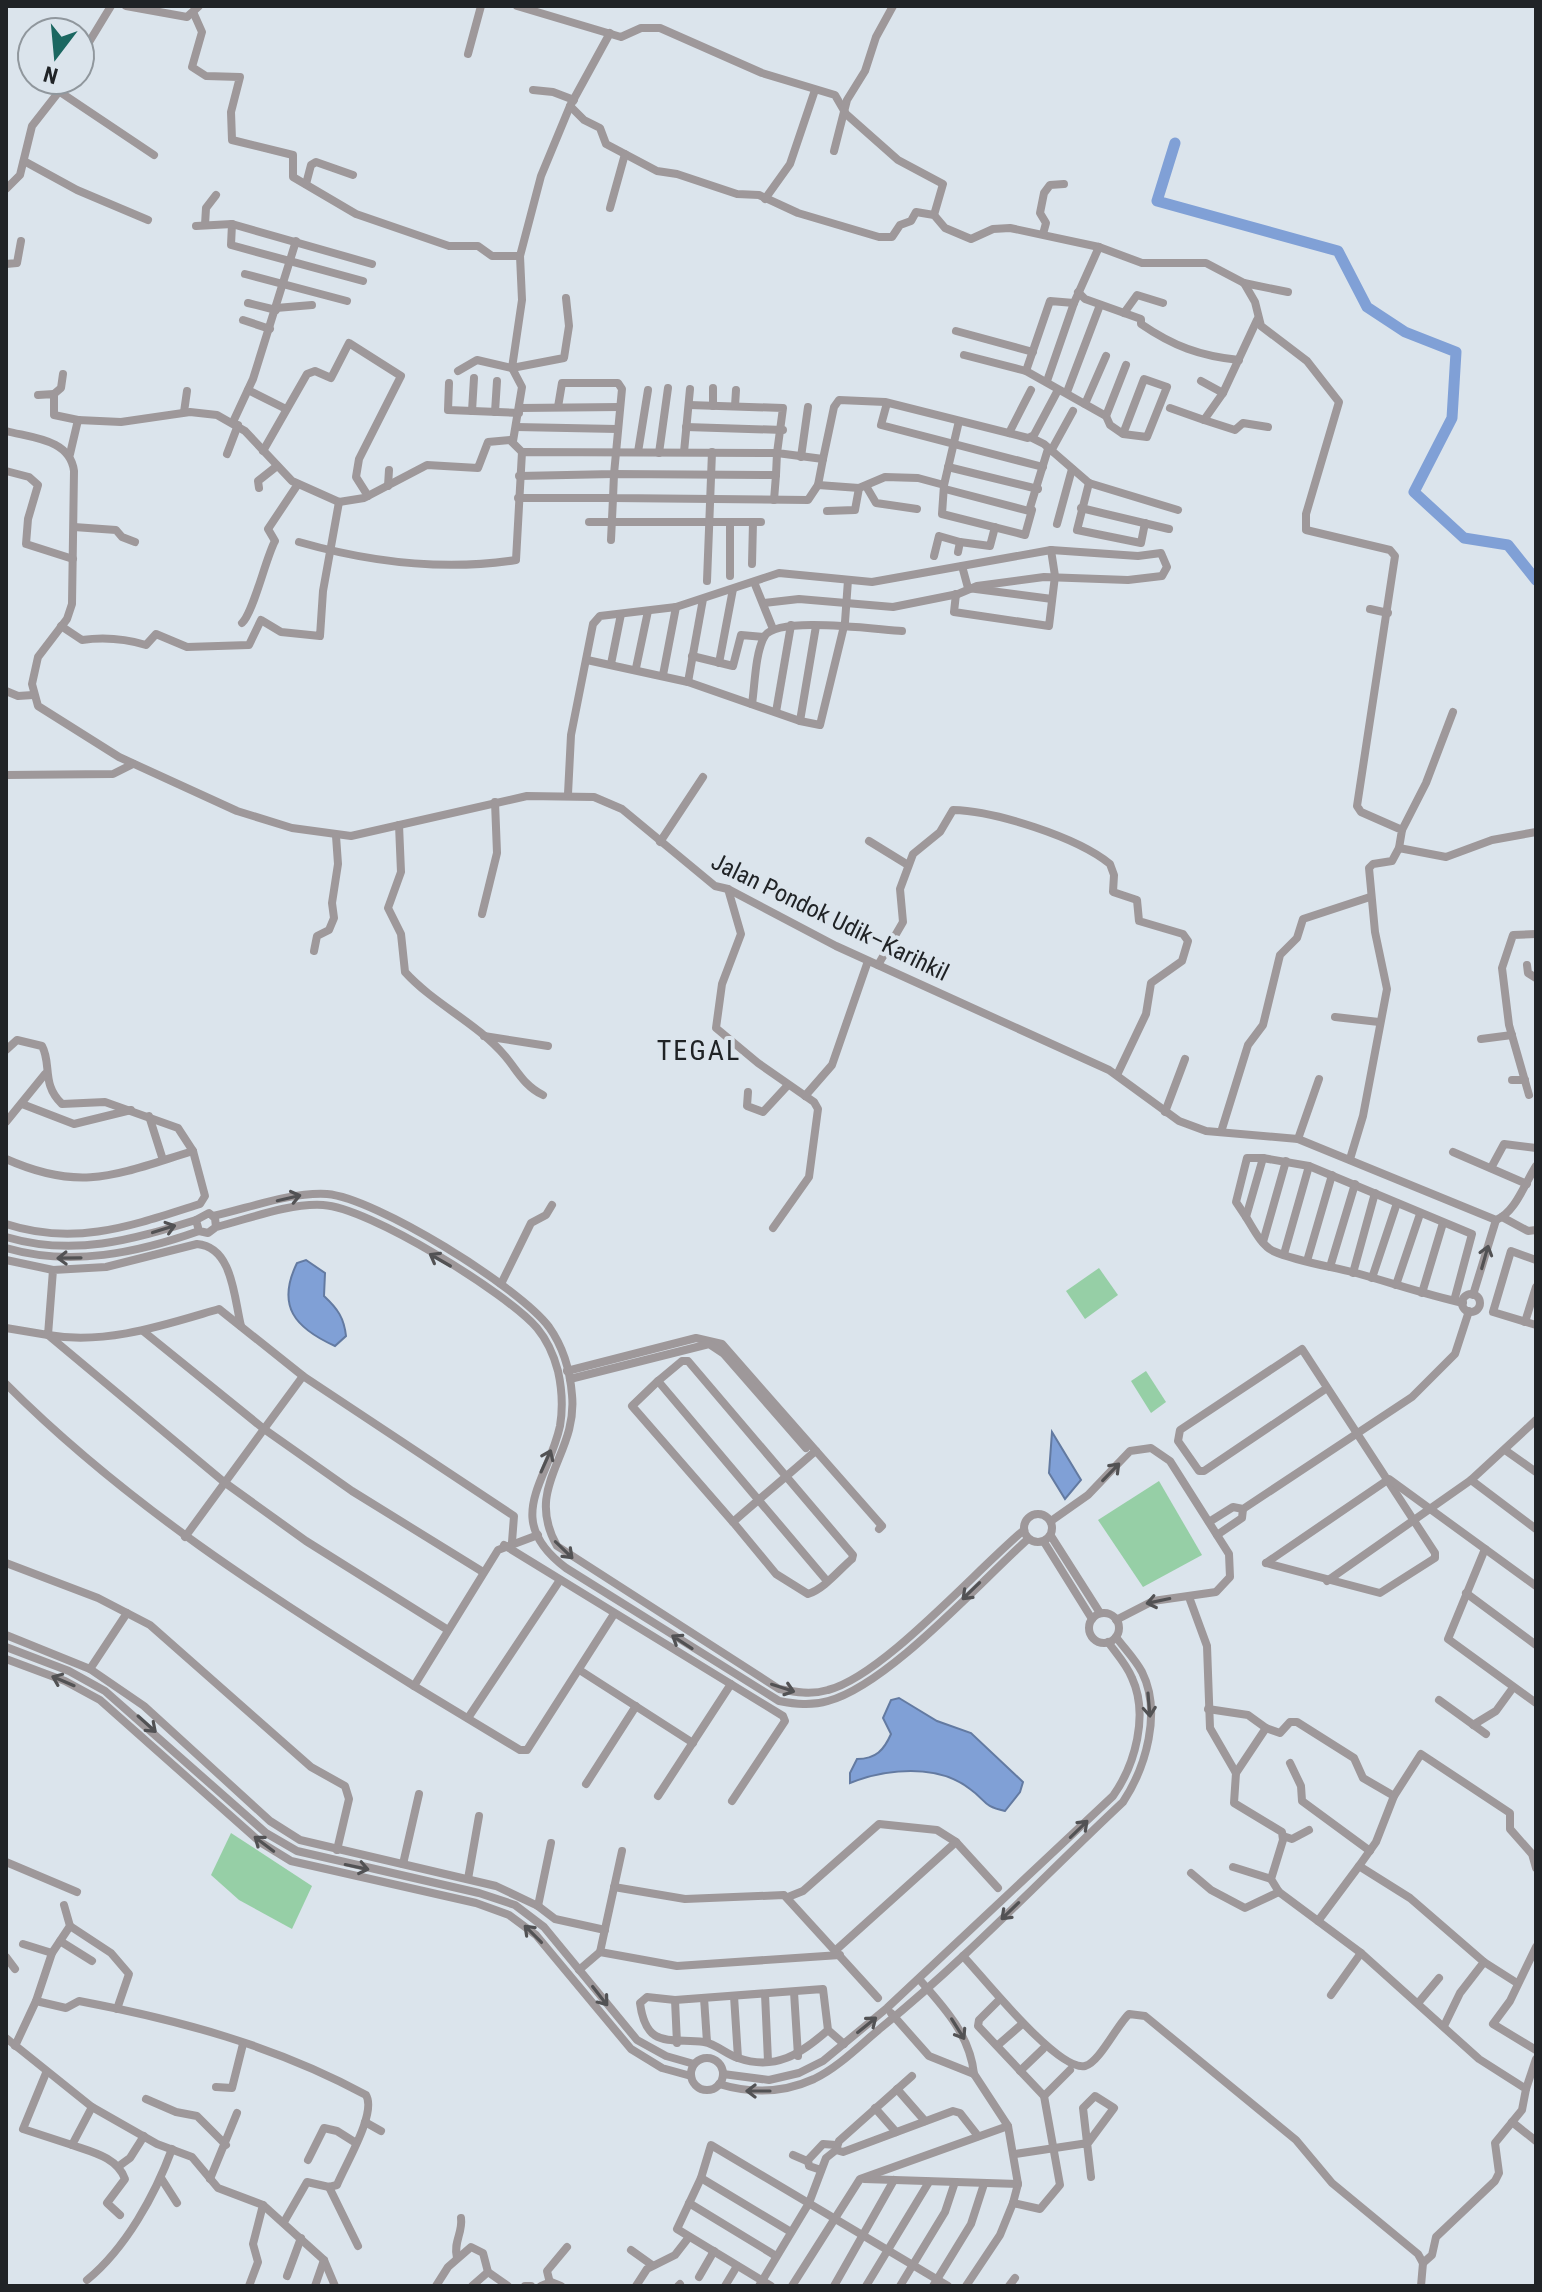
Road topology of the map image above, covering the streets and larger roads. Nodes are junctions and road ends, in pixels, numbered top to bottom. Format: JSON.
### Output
{"nodes":[{"id":1,"x":111,"y":6,"type":"edge"},
{"id":2,"x":126,"y":6,"type":"edge"},
{"id":3,"x":481,"y":6,"type":"edge"},
{"id":4,"x":517,"y":6,"type":"edge"},
{"id":5,"x":893,"y":6,"type":"edge"},
{"id":6,"x":196,"y":10,"type":"edge"},
{"id":7,"x":96,"y":31,"type":"edge"},
{"id":8,"x":610,"y":33,"type":"junction"},
{"id":9,"x":468,"y":54,"type":"dead end"},
{"id":10,"x":533,"y":90,"type":"dead end"},
{"id":11,"x":815,"y":90,"type":"junction"},
{"id":12,"x":57,"y":96,"type":"edge"},
{"id":13,"x":66,"y":96,"type":"edge"},
{"id":14,"x":572,"y":103,"type":"junction"},
{"id":15,"x":846,"y":114,"type":"junction"},
{"id":16,"x":834,"y":151,"type":"dead end"},
{"id":17,"x":625,"y":154,"type":"junction"},
{"id":18,"x":154,"y":155,"type":"dead end"},
{"id":19,"x":24,"y":161,"type":"junction"},
{"id":20,"x":353,"y":175,"type":"dead end"},
{"id":21,"x":306,"y":184,"type":"junction"},
{"id":22,"x":1064,"y":184,"type":"dead end"},
{"id":23,"x":6,"y":189,"type":"edge"},
{"id":24,"x":216,"y":195,"type":"dead end"},
{"id":25,"x":765,"y":199,"type":"junction"},
{"id":26,"x":610,"y":208,"type":"dead end"},
{"id":27,"x":934,"y":215,"type":"junction"},
{"id":28,"x":148,"y":220,"type":"dead end"},
{"id":29,"x":232,"y":224,"type":"junction"},
{"id":30,"x":1043,"y":234,"type":"junction"},
{"id":31,"x":21,"y":241,"type":"dead end"},
{"id":32,"x":296,"y":241,"type":"junction"},
{"id":33,"x":1099,"y":247,"type":"junction"},
{"id":34,"x":520,"y":256,"type":"junction"},
{"id":35,"x":291,"y":261,"type":"junction"},
{"id":36,"x":6,"y":264,"type":"edge"},
{"id":37,"x":372,"y":264,"type":"dead end"},
{"id":38,"x":245,"y":274,"type":"dead end"},
{"id":39,"x":363,"y":281,"type":"dead end"},
{"id":40,"x":1244,"y":283,"type":"junction"},
{"id":41,"x":284,"y":285,"type":"junction"},
{"id":42,"x":1078,"y":292,"type":"junction"},
{"id":43,"x":1288,"y":292,"type":"dead end"},
{"id":44,"x":566,"y":298,"type":"dead end"},
{"id":45,"x":347,"y":301,"type":"dead end"},
{"id":46,"x":248,"y":303,"type":"dead end"},
{"id":47,"x":1074,"y":303,"type":"junction"},
{"id":48,"x":1163,"y":303,"type":"dead end"},
{"id":49,"x":312,"y":305,"type":"dead end"},
{"id":50,"x":1100,"y":305,"type":"junction"},
{"id":51,"x":276,"y":309,"type":"junction"},
{"id":52,"x":1124,"y":313,"type":"junction"},
{"id":53,"x":243,"y":320,"type":"dead end"},
{"id":54,"x":1257,"y":320,"type":"junction"},
{"id":55,"x":270,"y":329,"type":"junction"},
{"id":56,"x":956,"y":331,"type":"dead end"},
{"id":57,"x":1033,"y":352,"type":"junction"},
{"id":58,"x":964,"y":355,"type":"dead end"},
{"id":59,"x":1106,"y":356,"type":"dead end"},
{"id":60,"x":1239,"y":360,"type":"junction"},
{"id":61,"x":1126,"y":365,"type":"dead end"},
{"id":62,"x":512,"y":368,"type":"junction"},
{"id":63,"x":458,"y":371,"type":"dead end"},
{"id":64,"x":1026,"y":371,"type":"junction"},
{"id":65,"x":63,"y":374,"type":"dead end"},
{"id":66,"x":474,"y":378,"type":"dead end"},
{"id":67,"x":497,"y":381,"type":"dead end"},
{"id":68,"x":1047,"y":381,"type":"junction"},
{"id":69,"x":1201,"y":381,"type":"dead end"},
{"id":70,"x":449,"y":383,"type":"dead end"},
{"id":71,"x":668,"y":388,"type":"dead end"},
{"id":72,"x":713,"y":388,"type":"dead end"},
{"id":73,"x":690,"y":389,"type":"dead end"},
{"id":74,"x":248,"y":390,"type":"junction"},
{"id":75,"x":648,"y":390,"type":"dead end"},
{"id":76,"x":736,"y":390,"type":"dead end"},
{"id":77,"x":1031,"y":390,"type":"dead end"},
{"id":78,"x":187,"y":391,"type":"dead end"},
{"id":79,"x":1062,"y":391,"type":"junction"},
{"id":80,"x":1223,"y":393,"type":"junction"},
{"id":81,"x":54,"y":394,"type":"junction"},
{"id":82,"x":38,"y":395,"type":"dead end"},
{"id":83,"x":887,"y":403,"type":"junction"},
{"id":84,"x":1085,"y":404,"type":"junction"},
{"id":85,"x":689,"y":405,"type":"junction"},
{"id":86,"x":713,"y":406,"type":"junction"},
{"id":87,"x":735,"y":406,"type":"junction"},
{"id":88,"x":558,"y":407,"type":"junction"},
{"id":89,"x":620,"y":407,"type":"junction"},
{"id":90,"x":808,"y":407,"type":"dead end"},
{"id":91,"x":1170,"y":408,"type":"dead end"},
{"id":92,"x":286,"y":409,"type":"junction"},
{"id":93,"x":519,"y":410,"type":"junction"},
{"id":94,"x":472,"y":411,"type":"junction"},
{"id":95,"x":1073,"y":411,"type":"dead end"},
{"id":96,"x":184,"y":412,"type":"junction"},
{"id":97,"x":495,"y":412,"type":"junction"},
{"id":98,"x":1106,"y":416,"type":"junction"},
{"id":99,"x":78,"y":420,"type":"junction"},
{"id":100,"x":1204,"y":420,"type":"junction"},
{"id":101,"x":959,"y":421,"type":"junction"},
{"id":102,"x":236,"y":424,"type":"junction"},
{"id":103,"x":516,"y":427,"type":"junction"},
{"id":104,"x":686,"y":427,"type":"junction"},
{"id":105,"x":1268,"y":427,"type":"dead end"},
{"id":106,"x":617,"y":429,"type":"junction"},
{"id":107,"x":783,"y":430,"type":"junction"},
{"id":108,"x":6,"y":431,"type":"edge"},
{"id":109,"x":1009,"y":433,"type":"junction"},
{"id":110,"x":1123,"y":434,"type":"junction"},
{"id":111,"x":1032,"y":438,"type":"junction"},
{"id":112,"x":513,"y":441,"type":"junction"},
{"id":113,"x":953,"y":444,"type":"junction"},
{"id":114,"x":1050,"y":450,"type":"junction"},
{"id":115,"x":263,"y":451,"type":"junction"},
{"id":116,"x":522,"y":452,"type":"junction"},
{"id":117,"x":614,"y":452,"type":"junction"},
{"id":118,"x":638,"y":452,"type":"junction"},
{"id":119,"x":684,"y":452,"type":"junction"},
{"id":120,"x":712,"y":452,"type":"junction"},
{"id":121,"x":659,"y":453,"type":"junction"},
{"id":122,"x":777,"y":453,"type":"junction"},
{"id":123,"x":70,"y":454,"type":"junction"},
{"id":124,"x":227,"y":454,"type":"dead end"},
{"id":125,"x":801,"y":457,"type":"junction"},
{"id":126,"x":823,"y":459,"type":"junction"},
{"id":127,"x":277,"y":466,"type":"junction"},
{"id":128,"x":948,"y":467,"type":"junction"},
{"id":129,"x":1043,"y":467,"type":"junction"},
{"id":130,"x":1072,"y":469,"type":"junction"},
{"id":131,"x":389,"y":470,"type":"dead end"},
{"id":132,"x":6,"y":471,"type":"edge"},
{"id":133,"x":614,"y":474,"type":"junction"},
{"id":134,"x":711,"y":475,"type":"junction"},
{"id":135,"x":776,"y":475,"type":"junction"},
{"id":136,"x":519,"y":476,"type":"junction"},
{"id":137,"x":1089,"y":483,"type":"junction"},
{"id":138,"x":298,"y":484,"type":"junction"},
{"id":139,"x":818,"y":485,"type":"junction"},
{"id":140,"x":388,"y":486,"type":"junction"},
{"id":141,"x":862,"y":487,"type":"junction"},
{"id":142,"x":944,"y":487,"type":"junction"},
{"id":143,"x":259,"y":488,"type":"dead end"},
{"id":144,"x":1038,"y":489,"type":"junction"},
{"id":145,"x":368,"y":496,"type":"junction"},
{"id":146,"x":518,"y":498,"type":"junction"},
{"id":147,"x":613,"y":498,"type":"junction"},
{"id":148,"x":709,"y":498,"type":"junction"},
{"id":149,"x":774,"y":500,"type":"junction"},
{"id":150,"x":339,"y":502,"type":"junction"},
{"id":151,"x":1081,"y":508,"type":"junction"},
{"id":152,"x":917,"y":509,"type":"dead end"},
{"id":153,"x":1032,"y":510,"type":"junction"},
{"id":154,"x":1178,"y":510,"type":"dead end"},
{"id":155,"x":827,"y":511,"type":"dead end"},
{"id":156,"x":612,"y":521,"type":"junction"},
{"id":157,"x":589,"y":522,"type":"dead end"},
{"id":158,"x":708,"y":522,"type":"junction"},
{"id":159,"x":730,"y":522,"type":"junction"},
{"id":160,"x":1145,"y":523,"type":"junction"},
{"id":161,"x":1057,"y":524,"type":"dead end"},
{"id":162,"x":74,"y":527,"type":"junction"},
{"id":163,"x":995,"y":527,"type":"junction"},
{"id":164,"x":1169,"y":529,"type":"dead end"},
{"id":165,"x":611,"y":540,"type":"dead end"},
{"id":166,"x":135,"y":542,"type":"dead end"},
{"id":167,"x":299,"y":542,"type":"dead end"},
{"id":168,"x":1051,"y":550,"type":"junction"},
{"id":169,"x":332,"y":552,"type":"junction"},
{"id":170,"x":934,"y":556,"type":"dead end"},
{"id":171,"x":73,"y":559,"type":"junction"},
{"id":172,"x":752,"y":564,"type":"dead end"},
{"id":173,"x":962,"y":566,"type":"junction"},
{"id":174,"x":730,"y":576,"type":"dead end"},
{"id":175,"x":1055,"y":576,"type":"junction"},
{"id":176,"x":848,"y":580,"type":"junction"},
{"id":177,"x":707,"y":581,"type":"dead end"},
{"id":178,"x":754,"y":582,"type":"junction"},
{"id":179,"x":968,"y":588,"type":"junction"},
{"id":180,"x":733,"y":589,"type":"junction"},
{"id":181,"x":956,"y":594,"type":"junction"},
{"id":182,"x":703,"y":599,"type":"junction"},
{"id":183,"x":1052,"y":599,"type":"junction"},
{"id":184,"x":764,"y":603,"type":"junction"},
{"id":185,"x":847,"y":603,"type":"junction"},
{"id":186,"x":676,"y":607,"type":"junction"},
{"id":187,"x":1370,"y":609,"type":"dead end"},
{"id":188,"x":648,"y":611,"type":"junction"},
{"id":189,"x":1388,"y":613,"type":"junction"},
{"id":190,"x":621,"y":614,"type":"junction"},
{"id":191,"x":242,"y":623,"type":"dead end"},
{"id":192,"x":791,"y":625,"type":"junction"},
{"id":193,"x":61,"y":626,"type":"junction"},
{"id":194,"x":816,"y":626,"type":"junction"},
{"id":195,"x":844,"y":628,"type":"junction"},
{"id":196,"x":773,"y":629,"type":"junction"},
{"id":197,"x":902,"y":631,"type":"dead end"},
{"id":198,"x":764,"y":637,"type":"junction"},
{"id":199,"x":692,"y":656,"type":"junction"},
{"id":200,"x":587,"y":660,"type":"junction"},
{"id":201,"x":719,"y":663,"type":"junction"},
{"id":202,"x":611,"y":664,"type":"junction"},
{"id":203,"x":636,"y":668,"type":"junction"},
{"id":204,"x":663,"y":675,"type":"junction"},
{"id":205,"x":688,"y":682,"type":"junction"},
{"id":206,"x":6,"y":691,"type":"edge"},
{"id":207,"x":33,"y":695,"type":"junction"},
{"id":208,"x":752,"y":704,"type":"junction"},
{"id":209,"x":776,"y":712,"type":"junction"},
{"id":210,"x":1453,"y":712,"type":"dead end"},
{"id":211,"x":800,"y":721,"type":"junction"},
{"id":212,"x":133,"y":764,"type":"junction"},
{"id":213,"x":6,"y":775,"type":"edge"},
{"id":214,"x":703,"y":777,"type":"dead end"},
{"id":215,"x":568,"y":794,"type":"junction"},
{"id":216,"x":495,"y":802,"type":"junction"},
{"id":217,"x":399,"y":825,"type":"junction"},
{"id":218,"x":1402,"y":830,"type":"junction"},
{"id":219,"x":1536,"y":832,"type":"edge"},
{"id":220,"x":336,"y":836,"type":"junction"},
{"id":221,"x":869,"y":841,"type":"dead end"},
{"id":222,"x":660,"y":842,"type":"junction"},
{"id":223,"x":1399,"y":848,"type":"junction"},
{"id":224,"x":908,"y":865,"type":"junction"},
{"id":225,"x":728,"y":889,"type":"junction"},
{"id":226,"x":1370,"y":897,"type":"junction"},
{"id":227,"x":482,"y":914,"type":"dead end"},
{"id":228,"x":1536,"y":934,"type":"edge"},
{"id":229,"x":314,"y":951,"type":"dead end"},
{"id":230,"x":868,"y":961,"type":"junction"},
{"id":231,"x":878,"y":965,"type":"junction"},
{"id":232,"x":1527,"y":965,"type":"dead end"},
{"id":233,"x":1536,"y":978,"type":"edge"},
{"id":234,"x":1335,"y":1017,"type":"dead end"},
{"id":235,"x":1379,"y":1022,"type":"junction"},
{"id":236,"x":1512,"y":1035,"type":"junction"},
{"id":237,"x":483,"y":1036,"type":"junction"},
{"id":238,"x":1481,"y":1039,"type":"dead end"},
{"id":239,"x":548,"y":1046,"type":"dead end"},
{"id":240,"x":6,"y":1050,"type":"edge"},
{"id":241,"x":1185,"y":1059,"type":"dead end"},
{"id":242,"x":45,"y":1074,"type":"junction"},
{"id":243,"x":1117,"y":1075,"type":"junction"},
{"id":244,"x":1319,"y":1079,"type":"dead end"},
{"id":245,"x":1512,"y":1080,"type":"dead end"},
{"id":246,"x":1525,"y":1080,"type":"junction"},
{"id":247,"x":788,"y":1085,"type":"junction"},
{"id":248,"x":748,"y":1092,"type":"dead end"},
{"id":249,"x":543,"y":1095,"type":"dead end"},
{"id":250,"x":1529,"y":1095,"type":"dead end"},
{"id":251,"x":805,"y":1096,"type":"junction"},
{"id":252,"x":22,"y":1104,"type":"junction"},
{"id":253,"x":62,"y":1104,"type":"junction"},
{"id":254,"x":131,"y":1110,"type":"junction"},
{"id":255,"x":1165,"y":1112,"type":"junction"},
{"id":256,"x":149,"y":1116,"type":"junction"},
{"id":257,"x":59,"y":1120,"type":"junction"},
{"id":258,"x":6,"y":1122,"type":"edge"},
{"id":259,"x":1221,"y":1132,"type":"junction"},
{"id":260,"x":1298,"y":1139,"type":"junction"},
{"id":261,"x":1536,"y":1148,"type":"edge"},
{"id":262,"x":193,"y":1151,"type":"junction"},
{"id":263,"x":1453,"y":1152,"type":"dead end"},
{"id":264,"x":1263,"y":1158,"type":"junction"},
{"id":265,"x":6,"y":1159,"type":"edge"},
{"id":266,"x":1350,"y":1159,"type":"junction"},
{"id":267,"x":163,"y":1160,"type":"junction"},
{"id":268,"x":1286,"y":1161,"type":"junction"},
{"id":269,"x":1309,"y":1166,"type":"junction"},
{"id":270,"x":1536,"y":1166,"type":"edge"},
{"id":271,"x":1491,"y":1168,"type":"junction"},
{"id":272,"x":1332,"y":1175,"type":"junction"},
{"id":273,"x":1355,"y":1184,"type":"junction"},
{"id":274,"x":1525,"y":1188,"type":"junction"},
{"id":275,"x":1375,"y":1193,"type":"junction"},
{"id":276,"x":1536,"y":1195,"type":"edge"},
{"id":277,"x":1397,"y":1203,"type":"junction"},
{"id":278,"x":552,"y":1205,"type":"dead end"},
{"id":279,"x":1420,"y":1214,"type":"junction"},
{"id":280,"x":213,"y":1216,"type":"junction"},
{"id":281,"x":1246,"y":1217,"type":"junction"},
{"id":282,"x":1499,"y":1218,"type":"junction"},
{"id":283,"x":196,"y":1220,"type":"junction"},
{"id":284,"x":1443,"y":1223,"type":"junction"},
{"id":285,"x":6,"y":1224,"type":"edge"},
{"id":286,"x":773,"y":1228,"type":"dead end"},
{"id":287,"x":214,"y":1230,"type":"junction"},
{"id":288,"x":1536,"y":1230,"type":"edge"},
{"id":289,"x":199,"y":1231,"type":"junction"},
{"id":290,"x":6,"y":1237,"type":"edge"},
{"id":291,"x":1263,"y":1242,"type":"junction"},
{"id":292,"x":209,"y":1246,"type":"junction"},
{"id":293,"x":6,"y":1248,"type":"edge"},
{"id":294,"x":1284,"y":1254,"type":"junction"},
{"id":295,"x":6,"y":1260,"type":"edge"},
{"id":296,"x":1536,"y":1260,"type":"edge"},
{"id":297,"x":1307,"y":1261,"type":"junction"},
{"id":298,"x":1330,"y":1267,"type":"junction"},
{"id":299,"x":53,"y":1270,"type":"junction"},
{"id":300,"x":1353,"y":1273,"type":"junction"},
{"id":301,"x":1372,"y":1278,"type":"junction"},
{"id":302,"x":501,"y":1284,"type":"junction"},
{"id":303,"x":1396,"y":1285,"type":"junction"},
{"id":304,"x":1536,"y":1287,"type":"edge"},
{"id":305,"x":1422,"y":1293,"type":"junction"},
{"id":306,"x":1473,"y":1295,"type":"junction"},
{"id":307,"x":235,"y":1302,"type":"junction"},
{"id":308,"x":1458,"y":1302,"type":"junction"},
{"id":309,"x":219,"y":1309,"type":"junction"},
{"id":310,"x":1474,"y":1310,"type":"junction"},
{"id":311,"x":1493,"y":1312,"type":"junction"},
{"id":312,"x":1525,"y":1322,"type":"junction"},
{"id":313,"x":1536,"y":1325,"type":"edge"},
{"id":314,"x":242,"y":1326,"type":"junction"},
{"id":315,"x":6,"y":1328,"type":"edge"},
{"id":316,"x":143,"y":1331,"type":"junction"},
{"id":317,"x":48,"y":1335,"type":"junction"},
{"id":318,"x":558,"y":1372,"type":"junction"},
{"id":319,"x":570,"y":1375,"type":"junction"},
{"id":320,"x":303,"y":1376,"type":"junction"},
{"id":321,"x":658,"y":1381,"type":"junction"},
{"id":322,"x":6,"y":1384,"type":"edge"},
{"id":323,"x":1327,"y":1388,"type":"junction"},
{"id":324,"x":1536,"y":1420,"type":"edge"},
{"id":325,"x":264,"y":1429,"type":"junction"},
{"id":326,"x":1359,"y":1433,"type":"junction"},
{"id":327,"x":1505,"y":1450,"type":"junction"},
{"id":328,"x":814,"y":1452,"type":"junction"},
{"id":329,"x":1536,"y":1472,"type":"edge"},
{"id":330,"x":785,"y":1477,"type":"junction"},
{"id":331,"x":1389,"y":1479,"type":"junction"},
{"id":332,"x":1471,"y":1480,"type":"junction"},
{"id":333,"x":224,"y":1482,"type":"junction"},
{"id":334,"x":759,"y":1500,"type":"junction"},
{"id":335,"x":1430,"y":1508,"type":"junction"},
{"id":336,"x":1243,"y":1509,"type":"junction"},
{"id":337,"x":1413,"y":1518,"type":"junction"},
{"id":338,"x":1051,"y":1521,"type":"junction"},
{"id":339,"x":733,"y":1522,"type":"junction"},
{"id":340,"x":1209,"y":1522,"type":"junction"},
{"id":341,"x":1536,"y":1529,"type":"edge"},
{"id":342,"x":1026,"y":1534,"type":"junction"},
{"id":343,"x":538,"y":1535,"type":"junction"},
{"id":344,"x":1217,"y":1535,"type":"junction"},
{"id":345,"x":185,"y":1537,"type":"junction"},
{"id":346,"x":1047,"y":1539,"type":"junction"},
{"id":347,"x":508,"y":1544,"type":"junction"},
{"id":348,"x":1485,"y":1549,"type":"junction"},
{"id":349,"x":6,"y":1563,"type":"edge"},
{"id":350,"x":483,"y":1572,"type":"junction"},
{"id":351,"x":560,"y":1580,"type":"junction"},
{"id":352,"x":827,"y":1581,"type":"junction"},
{"id":353,"x":1327,"y":1581,"type":"junction"},
{"id":354,"x":1536,"y":1586,"type":"edge"},
{"id":355,"x":1466,"y":1593,"type":"junction"},
{"id":356,"x":1189,"y":1597,"type":"junction"},
{"id":357,"x":127,"y":1613,"type":"junction"},
{"id":358,"x":614,"y":1614,"type":"junction"},
{"id":359,"x":1096,"y":1616,"type":"junction"},
{"id":360,"x":1116,"y":1620,"type":"junction"},
{"id":361,"x":448,"y":1630,"type":"junction"},
{"id":362,"x":6,"y":1635,"type":"edge"},
{"id":363,"x":1112,"y":1639,"type":"junction"},
{"id":364,"x":1536,"y":1645,"type":"edge"},
{"id":365,"x":6,"y":1647,"type":"edge"},
{"id":366,"x":6,"y":1659,"type":"edge"},
{"id":367,"x":90,"y":1669,"type":"junction"},
{"id":368,"x":581,"y":1671,"type":"junction"},
{"id":369,"x":731,"y":1684,"type":"junction"},
{"id":370,"x":414,"y":1686,"type":"junction"},
{"id":371,"x":1512,"y":1689,"type":"junction"},
{"id":372,"x":1439,"y":1700,"type":"dead end"},
{"id":373,"x":1536,"y":1703,"type":"edge"},
{"id":374,"x":636,"y":1706,"type":"junction"},
{"id":375,"x":1208,"y":1709,"type":"junction"},
{"id":376,"x":468,"y":1718,"type":"junction"},
{"id":377,"x":1473,"y":1725,"type":"junction"},
{"id":378,"x":1266,"y":1728,"type":"junction"},
{"id":379,"x":1486,"y":1734,"type":"dead end"},
{"id":380,"x":693,"y":1743,"type":"junction"},
{"id":381,"x":1290,"y":1763,"type":"dead end"},
{"id":382,"x":1236,"y":1773,"type":"junction"},
{"id":383,"x":586,"y":1784,"type":"dead end"},
{"id":384,"x":419,"y":1794,"type":"dead end"},
{"id":385,"x":658,"y":1796,"type":"dead end"},
{"id":386,"x":1394,"y":1796,"type":"junction"},
{"id":387,"x":732,"y":1801,"type":"dead end"},
{"id":388,"x":479,"y":1816,"type":"dead end"},
{"id":389,"x":1309,"y":1830,"type":"dead end"},
{"id":390,"x":1283,"y":1836,"type":"junction"},
{"id":391,"x":956,"y":1842,"type":"junction"},
{"id":392,"x":551,"y":1843,"type":"dead end"},
{"id":393,"x":337,"y":1850,"type":"junction"},
{"id":394,"x":622,"y":1851,"type":"dead end"},
{"id":395,"x":1370,"y":1851,"type":"junction"},
{"id":396,"x":6,"y":1862,"type":"edge"},
{"id":397,"x":403,"y":1864,"type":"junction"},
{"id":398,"x":1359,"y":1866,"type":"junction"},
{"id":399,"x":1233,"y":1867,"type":"dead end"},
{"id":400,"x":1536,"y":1868,"type":"edge"},
{"id":401,"x":1191,"y":1873,"type":"dead end"},
{"id":402,"x":468,"y":1879,"type":"junction"},
{"id":403,"x":1271,"y":1879,"type":"junction"},
{"id":404,"x":1021,"y":1884,"type":"junction"},
{"id":405,"x":614,"y":1887,"type":"junction"},
{"id":406,"x":998,"y":1888,"type":"dead end"},
{"id":407,"x":77,"y":1892,"type":"dead end"},
{"id":408,"x":1279,"y":1892,"type":"junction"},
{"id":409,"x":1029,"y":1893,"type":"junction"},
{"id":410,"x":788,"y":1897,"type":"junction"},
{"id":411,"x":64,"y":1905,"type":"dead end"},
{"id":412,"x":538,"y":1906,"type":"junction"},
{"id":413,"x":1318,"y":1921,"type":"junction"},
{"id":414,"x":70,"y":1926,"type":"junction"},
{"id":415,"x":605,"y":1930,"type":"junction"},
{"id":416,"x":60,"y":1941,"type":"junction"},
{"id":417,"x":23,"y":1944,"type":"dead end"},
{"id":418,"x":1536,"y":1947,"type":"edge"},
{"id":419,"x":600,"y":1952,"type":"junction"},
{"id":420,"x":838,"y":1952,"type":"junction"},
{"id":421,"x":52,"y":1953,"type":"junction"},
{"id":422,"x":1361,"y":1953,"type":"junction"},
{"id":423,"x":963,"y":1956,"type":"junction"},
{"id":424,"x":6,"y":1957,"type":"edge"},
{"id":425,"x":92,"y":1961,"type":"dead end"},
{"id":426,"x":1484,"y":1962,"type":"junction"},
{"id":427,"x":15,"y":1969,"type":"dead end"},
{"id":428,"x":579,"y":1970,"type":"junction"},
{"id":429,"x":1439,"y":1978,"type":"dead end"},
{"id":430,"x":919,"y":1979,"type":"junction"},
{"id":431,"x":1517,"y":1983,"type":"junction"},
{"id":432,"x":928,"y":1990,"type":"junction"},
{"id":433,"x":794,"y":1992,"type":"junction"},
{"id":434,"x":765,"y":1994,"type":"junction"},
{"id":435,"x":1331,"y":1995,"type":"dead end"},
{"id":436,"x":734,"y":1996,"type":"junction"},
{"id":437,"x":704,"y":1998,"type":"junction"},
{"id":438,"x":878,"y":1998,"type":"dead end"},
{"id":439,"x":675,"y":2000,"type":"junction"},
{"id":440,"x":36,"y":2001,"type":"junction"},
{"id":441,"x":997,"y":2002,"type":"dead end"},
{"id":442,"x":1419,"y":2002,"type":"junction"},
{"id":443,"x":887,"y":2008,"type":"junction"},
{"id":444,"x":117,"y":2009,"type":"junction"},
{"id":445,"x":895,"y":2017,"type":"junction"},
{"id":446,"x":1021,"y":2025,"type":"dead end"},
{"id":447,"x":1444,"y":2026,"type":"junction"},
{"id":448,"x":828,"y":2030,"type":"junction"},
{"id":449,"x":6,"y":2038,"type":"edge"},
{"id":450,"x":707,"y":2042,"type":"junction"},
{"id":451,"x":677,"y":2043,"type":"junction"},
{"id":452,"x":243,"y":2044,"type":"junction"},
{"id":453,"x":844,"y":2044,"type":"junction"},
{"id":454,"x":998,"y":2045,"type":"junction"},
{"id":455,"x":15,"y":2046,"type":"junction"},
{"id":456,"x":1043,"y":2049,"type":"dead end"},
{"id":457,"x":1536,"y":2050,"type":"edge"},
{"id":458,"x":798,"y":2056,"type":"junction"},
{"id":459,"x":738,"y":2058,"type":"junction"},
{"id":460,"x":1536,"y":2059,"type":"edge"},
{"id":461,"x":768,"y":2061,"type":"junction"},
{"id":462,"x":694,"y":2064,"type":"junction"},
{"id":463,"x":1070,"y":2070,"type":"dead end"},
{"id":464,"x":1020,"y":2071,"type":"junction"},
{"id":465,"x":46,"y":2073,"type":"junction"},
{"id":466,"x":723,"y":2074,"type":"junction"},
{"id":467,"x":974,"y":2074,"type":"junction"},
{"id":468,"x":691,"y":2076,"type":"junction"},
{"id":469,"x":912,"y":2076,"type":"dead end"},
{"id":470,"x":719,"y":2084,"type":"junction"},
{"id":471,"x":216,"y":2087,"type":"dead end"},
{"id":472,"x":897,"y":2089,"type":"junction"},
{"id":473,"x":1526,"y":2089,"type":"junction"},
{"id":474,"x":1044,"y":2096,"type":"junction"},
{"id":475,"x":146,"y":2099,"type":"dead end"},
{"id":476,"x":92,"y":2107,"type":"junction"},
{"id":477,"x":875,"y":2108,"type":"junction"},
{"id":478,"x":237,"y":2113,"type":"dead end"},
{"id":479,"x":925,"y":2121,"type":"junction"},
{"id":480,"x":365,"y":2122,"type":"junction"},
{"id":481,"x":1512,"y":2122,"type":"junction"},
{"id":482,"x":855,"y":2126,"type":"junction"},
{"id":483,"x":1008,"y":2126,"type":"junction"},
{"id":484,"x":381,"y":2131,"type":"dead end"},
{"id":485,"x":896,"y":2132,"type":"junction"},
{"id":486,"x":144,"y":2136,"type":"junction"},
{"id":487,"x":978,"y":2136,"type":"junction"},
{"id":488,"x":1536,"y":2141,"type":"edge"},
{"id":489,"x":869,"y":2142,"type":"junction"},
{"id":490,"x":356,"y":2143,"type":"junction"},
{"id":491,"x":1088,"y":2143,"type":"junction"},
{"id":492,"x":72,"y":2145,"type":"junction"},
{"id":493,"x":226,"y":2145,"type":"junction"},
{"id":494,"x":836,"y":2147,"type":"junction"},
{"id":495,"x":1056,"y":2148,"type":"junction"},
{"id":496,"x":172,"y":2149,"type":"junction"},
{"id":497,"x":1015,"y":2154,"type":"junction"},
{"id":498,"x":793,"y":2155,"type":"dead end"},
{"id":499,"x":308,"y":2160,"type":"dead end"},
{"id":500,"x":807,"y":2161,"type":"junction"},
{"id":501,"x":119,"y":2166,"type":"junction"},
{"id":502,"x":821,"y":2170,"type":"junction"},
{"id":503,"x":1091,"y":2177,"type":"dead end"},
{"id":504,"x":161,"y":2178,"type":"junction"},
{"id":505,"x":701,"y":2178,"type":"junction"},
{"id":506,"x":210,"y":2179,"type":"junction"},
{"id":507,"x":860,"y":2179,"type":"junction"},
{"id":508,"x":894,"y":2180,"type":"junction"},
{"id":509,"x":929,"y":2182,"type":"junction"},
{"id":510,"x":955,"y":2182,"type":"junction"},
{"id":511,"x":984,"y":2184,"type":"junction"},
{"id":512,"x":1018,"y":2184,"type":"junction"},
{"id":513,"x":329,"y":2187,"type":"junction"},
{"id":514,"x":177,"y":2203,"type":"dead end"},
{"id":515,"x":689,"y":2203,"type":"junction"},
{"id":516,"x":809,"y":2203,"type":"junction"},
{"id":517,"x":1013,"y":2203,"type":"junction"},
{"id":518,"x":263,"y":2205,"type":"junction"},
{"id":519,"x":120,"y":2215,"type":"dead end"},
{"id":520,"x":461,"y":2218,"type":"dead end"},
{"id":521,"x":836,"y":2219,"type":"junction"},
{"id":522,"x":284,"y":2222,"type":"junction"},
{"id":523,"x":791,"y":2232,"type":"junction"},
{"id":524,"x":864,"y":2236,"type":"junction"},
{"id":525,"x":689,"y":2237,"type":"junction"},
{"id":526,"x":301,"y":2238,"type":"junction"},
{"id":527,"x":358,"y":2246,"type":"dead end"},
{"id":528,"x":567,"y":2247,"type":"dead end"},
{"id":529,"x":631,"y":2250,"type":"dead end"},
{"id":530,"x":888,"y":2250,"type":"junction"},
{"id":531,"x":714,"y":2251,"type":"junction"},
{"id":532,"x":776,"y":2256,"type":"junction"},
{"id":533,"x":457,"y":2258,"type":"junction"},
{"id":534,"x":324,"y":2260,"type":"junction"},
{"id":535,"x":1423,"y":2263,"type":"junction"},
{"id":536,"x":652,"y":2265,"type":"junction"},
{"id":537,"x":912,"y":2265,"type":"junction"},
{"id":538,"x":737,"y":2266,"type":"junction"},
{"id":539,"x":488,"y":2272,"type":"junction"},
{"id":540,"x":287,"y":2276,"type":"dead end"},
{"id":541,"x":699,"y":2277,"type":"dead end"},
{"id":542,"x":87,"y":2280,"type":"dead end"},
{"id":543,"x":760,"y":2283,"type":"edge"},
{"id":544,"x":935,"y":2283,"type":"edge"},
{"id":545,"x":546,"y":2285,"type":"edge"},
{"id":546,"x":249,"y":2286,"type":"edge"},
{"id":547,"x":315,"y":2286,"type":"edge"},
{"id":548,"x":335,"y":2286,"type":"edge"},
{"id":549,"x":436,"y":2286,"type":"edge"},
{"id":550,"x":472,"y":2286,"type":"edge"},
{"id":551,"x":508,"y":2286,"type":"edge"},
{"id":552,"x":561,"y":2286,"type":"edge"},
{"id":553,"x":636,"y":2286,"type":"edge"},
{"id":554,"x":725,"y":2286,"type":"edge"},
{"id":555,"x":771,"y":2286,"type":"edge"},
{"id":556,"x":792,"y":2286,"type":"edge"},
{"id":557,"x":834,"y":2286,"type":"edge"},
{"id":558,"x":866,"y":2286,"type":"edge"},
{"id":559,"x":900,"y":2286,"type":"edge"},
{"id":560,"x":948,"y":2286,"type":"edge"},
{"id":561,"x":966,"y":2286,"type":"edge"},
{"id":562,"x":1421,"y":2286,"type":"edge"}],
"edges":[{"from":1,"to":7,"type":"street"},
{"from":2,"to":6,"type":"street"},
{"from":3,"to":9,"type":"street"},
{"from":4,"to":8,"type":"street"},
{"from":5,"to":15,"type":"street"},
{"from":6,"to":21,"type":"street"},
{"from":8,"to":11,"type":"street"},
{"from":8,"to":14,"type":"street"},
{"from":10,"to":14,"type":"street"},
{"from":11,"to":15,"type":"street"},
{"from":11,"to":25,"type":"street"},
{"from":12,"to":19,"type":"street"},
{"from":13,"to":18,"type":"street"},
{"from":14,"to":17,"type":"street"},
{"from":14,"to":34,"type":"street"},
{"from":15,"to":16,"type":"street"},
{"from":15,"to":27,"type":"street"},
{"from":17,"to":25,"type":"street"},
{"from":17,"to":26,"type":"street"},
{"from":19,"to":23,"type":"street"},
{"from":19,"to":28,"type":"street"},
{"from":20,"to":21,"type":"street"},
{"from":21,"to":34,"type":"street"},
{"from":22,"to":30,"type":"street"},
{"from":24,"to":29,"type":"street"},
{"from":25,"to":27,"type":"street"},
{"from":27,"to":30,"type":"street"},
{"from":29,"to":32,"type":"street"},
{"from":29,"to":35,"type":"street"},
{"from":30,"to":33,"type":"street"},
{"from":31,"to":36,"type":"street"},
{"from":32,"to":35,"type":"street"},
{"from":32,"to":37,"type":"street"},
{"from":33,"to":40,"type":"street"},
{"from":33,"to":42,"type":"street"},
{"from":34,"to":62,"type":"street"},
{"from":35,"to":39,"type":"street"},
{"from":35,"to":41,"type":"street"},
{"from":38,"to":41,"type":"street"},
{"from":40,"to":43,"type":"street"},
{"from":40,"to":54,"type":"street"},
{"from":41,"to":45,"type":"street"},
{"from":41,"to":51,"type":"street"},
{"from":42,"to":47,"type":"street"},
{"from":42,"to":50,"type":"street"},
{"from":44,"to":62,"type":"street"},
{"from":46,"to":51,"type":"street"},
{"from":47,"to":57,"type":"street"},
{"from":47,"to":68,"type":"street"},
{"from":48,"to":52,"type":"street"},
{"from":49,"to":51,"type":"street"},
{"from":50,"to":52,"type":"street"},
{"from":50,"to":79,"type":"street"},
{"from":51,"to":55,"type":"street"},
{"from":52,"to":60,"type":"street"},
{"from":53,"to":55,"type":"street"},
{"from":54,"to":60,"type":"street"},
{"from":54,"to":189,"type":"street"},
{"from":55,"to":74,"type":"street"},
{"from":56,"to":57,"type":"street"},
{"from":57,"to":64,"type":"street"},
{"from":58,"to":64,"type":"street"},
{"from":59,"to":84,"type":"street"},
{"from":60,"to":80,"type":"street"},
{"from":61,"to":98,"type":"street"},
{"from":62,"to":63,"type":"street"},
{"from":62,"to":93,"type":"street"},
{"from":64,"to":68,"type":"street"},
{"from":65,"to":81,"type":"street"},
{"from":66,"to":94,"type":"street"},
{"from":67,"to":97,"type":"street"},
{"from":68,"to":79,"type":"street"},
{"from":69,"to":80,"type":"street"},
{"from":70,"to":94,"type":"street"},
{"from":71,"to":121,"type":"street"},
{"from":72,"to":86,"type":"street"},
{"from":73,"to":85,"type":"street"},
{"from":74,"to":92,"type":"street"},
{"from":74,"to":102,"type":"street"},
{"from":75,"to":118,"type":"street"},
{"from":76,"to":87,"type":"street"},
{"from":77,"to":109,"type":"street"},
{"from":78,"to":96,"type":"street"},
{"from":79,"to":84,"type":"street"},
{"from":79,"to":111,"type":"street"},
{"from":80,"to":100,"type":"street"},
{"from":81,"to":82,"type":"street"},
{"from":81,"to":99,"type":"street"},
{"from":83,"to":101,"type":"street"},
{"from":83,"to":113,"type":"street"},
{"from":83,"to":126,"type":"street"},
{"from":84,"to":98,"type":"street"},
{"from":85,"to":86,"type":"street"},
{"from":85,"to":104,"type":"street"},
{"from":86,"to":87,"type":"street"},
{"from":87,"to":107,"type":"street"},
{"from":88,"to":89,"type":"street"},
{"from":88,"to":89,"type":"street"},
{"from":88,"to":93,"type":"street"},
{"from":89,"to":106,"type":"street"},
{"from":90,"to":125,"type":"street"},
{"from":91,"to":100,"type":"street"},
{"from":92,"to":115,"type":"street"},
{"from":92,"to":145,"type":"street"},
{"from":93,"to":97,"type":"street"},
{"from":93,"to":103,"type":"street"},
{"from":94,"to":97,"type":"street"},
{"from":95,"to":114,"type":"street"},
{"from":96,"to":99,"type":"street"},
{"from":96,"to":102,"type":"street"},
{"from":98,"to":110,"type":"street"},
{"from":99,"to":123,"type":"street"},
{"from":100,"to":105,"type":"street"},
{"from":101,"to":109,"type":"street"},
{"from":101,"to":113,"type":"street"},
{"from":102,"to":115,"type":"street"},
{"from":102,"to":124,"type":"street"},
{"from":103,"to":106,"type":"street"},
{"from":103,"to":112,"type":"street"},
{"from":104,"to":107,"type":"street"},
{"from":104,"to":119,"type":"street"},
{"from":106,"to":117,"type":"street"},
{"from":107,"to":122,"type":"street"},
{"from":108,"to":123,"type":"street"},
{"from":109,"to":111,"type":"street"},
{"from":110,"to":110,"type":"street"},
{"from":111,"to":114,"type":"street"},
{"from":112,"to":116,"type":"street"},
{"from":112,"to":140,"type":"street"},
{"from":113,"to":128,"type":"street"},
{"from":113,"to":129,"type":"street"},
{"from":114,"to":129,"type":"street"},
{"from":114,"to":130,"type":"street"},
{"from":115,"to":127,"type":"street"},
{"from":116,"to":117,"type":"street"},
{"from":116,"to":136,"type":"street"},
{"from":117,"to":118,"type":"street"},
{"from":117,"to":133,"type":"street"},
{"from":118,"to":121,"type":"street"},
{"from":119,"to":120,"type":"street"},
{"from":119,"to":121,"type":"street"},
{"from":120,"to":122,"type":"street"},
{"from":120,"to":134,"type":"street"},
{"from":122,"to":125,"type":"street"},
{"from":122,"to":135,"type":"street"},
{"from":123,"to":162,"type":"street"},
{"from":125,"to":126,"type":"street"},
{"from":126,"to":139,"type":"street"},
{"from":127,"to":138,"type":"street"},
{"from":127,"to":143,"type":"street"},
{"from":128,"to":142,"type":"street"},
{"from":128,"to":144,"type":"street"},
{"from":129,"to":144,"type":"street"},
{"from":130,"to":137,"type":"street"},
{"from":130,"to":161,"type":"street"},
{"from":131,"to":140,"type":"street"},
{"from":132,"to":171,"type":"street"},
{"from":133,"to":134,"type":"street"},
{"from":133,"to":136,"type":"street"},
{"from":133,"to":147,"type":"street"},
{"from":134,"to":135,"type":"street"},
{"from":134,"to":148,"type":"street"},
{"from":135,"to":149,"type":"street"},
{"from":136,"to":146,"type":"street"},
{"from":137,"to":151,"type":"street"},
{"from":137,"to":154,"type":"street"},
{"from":138,"to":150,"type":"street"},
{"from":138,"to":191,"type":"street"},
{"from":139,"to":141,"type":"street"},
{"from":139,"to":149,"type":"street"},
{"from":140,"to":145,"type":"street"},
{"from":141,"to":142,"type":"street"},
{"from":141,"to":152,"type":"street"},
{"from":141,"to":155,"type":"street"},
{"from":142,"to":153,"type":"street"},
{"from":142,"to":163,"type":"street"},
{"from":144,"to":153,"type":"street"},
{"from":145,"to":150,"type":"street"},
{"from":146,"to":147,"type":"street"},
{"from":146,"to":169,"type":"street"},
{"from":147,"to":148,"type":"street"},
{"from":147,"to":156,"type":"street"},
{"from":148,"to":149,"type":"street"},
{"from":148,"to":158,"type":"street"},
{"from":150,"to":169,"type":"street"},
{"from":151,"to":160,"type":"street"},
{"from":151,"to":160,"type":"street"},
{"from":153,"to":163,"type":"street"},
{"from":156,"to":157,"type":"street"},
{"from":156,"to":158,"type":"street"},
{"from":156,"to":165,"type":"street"},
{"from":158,"to":159,"type":"street"},
{"from":158,"to":177,"type":"street"},
{"from":159,"to":172,"type":"street"},
{"from":159,"to":174,"type":"street"},
{"from":160,"to":164,"type":"street"},
{"from":162,"to":166,"type":"street"},
{"from":162,"to":171,"type":"street"},
{"from":163,"to":170,"type":"street"},
{"from":167,"to":169,"type":"street"},
{"from":168,"to":173,"type":"street"},
{"from":168,"to":175,"type":"street"},
{"from":168,"to":175,"type":"street"},
{"from":169,"to":193,"type":"street"},
{"from":171,"to":193,"type":"street"},
{"from":173,"to":176,"type":"street"},
{"from":173,"to":179,"type":"street"},
{"from":175,"to":179,"type":"street"},
{"from":175,"to":183,"type":"street"},
{"from":176,"to":178,"type":"street"},
{"from":176,"to":185,"type":"street"},
{"from":178,"to":180,"type":"street"},
{"from":178,"to":184,"type":"street"},
{"from":179,"to":181,"type":"street"},
{"from":179,"to":183,"type":"street"},
{"from":180,"to":182,"type":"street"},
{"from":180,"to":201,"type":"street"},
{"from":181,"to":183,"type":"street"},
{"from":181,"to":185,"type":"street"},
{"from":182,"to":186,"type":"street"},
{"from":182,"to":199,"type":"street"},
{"from":184,"to":185,"type":"street"},
{"from":184,"to":196,"type":"street"},
{"from":185,"to":195,"type":"street"},
{"from":186,"to":188,"type":"street"},
{"from":186,"to":204,"type":"street"},
{"from":187,"to":189,"type":"street"},
{"from":188,"to":190,"type":"street"},
{"from":188,"to":203,"type":"street"},
{"from":189,"to":218,"type":"street"},
{"from":190,"to":200,"type":"street"},
{"from":190,"to":202,"type":"street"},
{"from":192,"to":194,"type":"street"},
{"from":192,"to":196,"type":"street"},
{"from":192,"to":209,"type":"street"},
{"from":193,"to":207,"type":"street"},
{"from":194,"to":195,"type":"street"},
{"from":194,"to":211,"type":"street"},
{"from":195,"to":197,"type":"street"},
{"from":195,"to":211,"type":"street"},
{"from":196,"to":198,"type":"street"},
{"from":198,"to":201,"type":"street"},
{"from":198,"to":208,"type":"street"},
{"from":199,"to":201,"type":"street"},
{"from":199,"to":205,"type":"street"},
{"from":200,"to":202,"type":"street"},
{"from":200,"to":215,"type":"street"},
{"from":202,"to":203,"type":"street"},
{"from":203,"to":204,"type":"street"},
{"from":204,"to":205,"type":"street"},
{"from":205,"to":208,"type":"street"},
{"from":206,"to":207,"type":"street"},
{"from":207,"to":212,"type":"street","name":"Jalan Pondok Udik–Karihkil"},
{"from":208,"to":209,"type":"street"},
{"from":209,"to":211,"type":"street"},
{"from":210,"to":218,"type":"street"},
{"from":212,"to":213,"type":"street"},
{"from":212,"to":220,"type":"street","name":"Jalan Pondok Udik–Karihkil"},
{"from":214,"to":222,"type":"street"},
{"from":215,"to":216,"type":"street","name":"Jalan Pondok Udik–Karihkil"},
{"from":215,"to":222,"type":"street","name":"Jalan Pondok Udik–Karihkil"},
{"from":216,"to":217,"type":"street","name":"Jalan Pondok Udik–Karihkil"},
{"from":216,"to":227,"type":"street"},
{"from":217,"to":220,"type":"street","name":"Jalan Pondok Udik–Karihkil"},
{"from":217,"to":237,"type":"street"},
{"from":218,"to":223,"type":"street"},
{"from":219,"to":223,"type":"street"},
{"from":220,"to":229,"type":"street"},
{"from":221,"to":224,"type":"street"},
{"from":222,"to":225,"type":"street","name":"Jalan Pondok Udik–Karihkil"},
{"from":223,"to":226,"type":"street"},
{"from":224,"to":231,"type":"street"},
{"from":224,"to":243,"type":"street"},
{"from":225,"to":230,"type":"street","name":"Jalan Pondok Udik–Karihkil"},
{"from":225,"to":247,"type":"street"},
{"from":226,"to":235,"type":"street"},
{"from":226,"to":259,"type":"street"},
{"from":228,"to":236,"type":"street"},
{"from":230,"to":231,"type":"street","name":"Jalan Pondok Udik–Karihkil"},
{"from":230,"to":251,"type":"street"},
{"from":231,"to":243,"type":"street","name":"Jalan Pondok Udik–Karihkil"},
{"from":232,"to":233,"type":"street"},
{"from":234,"to":235,"type":"street"},
{"from":235,"to":266,"type":"street"},
{"from":236,"to":238,"type":"street"},
{"from":236,"to":246,"type":"street"},
{"from":237,"to":239,"type":"street"},
{"from":237,"to":249,"type":"street"},
{"from":240,"to":242,"type":"street"},
{"from":241,"to":255,"type":"street"},
{"from":242,"to":252,"type":"street"},
{"from":242,"to":253,"type":"street"},
{"from":243,"to":255,"type":"street","name":"Jalan Pondok Udik–Karihkil"},
{"from":244,"to":260,"type":"street"},
{"from":245,"to":246,"type":"street"},
{"from":246,"to":250,"type":"street"},
{"from":247,"to":248,"type":"street"},
{"from":247,"to":251,"type":"street"},
{"from":251,"to":286,"type":"street"},
{"from":252,"to":257,"type":"street"},
{"from":252,"to":258,"type":"street"},
{"from":253,"to":254,"type":"street"},
{"from":253,"to":257,"type":"street"},
{"from":254,"to":256,"type":"street"},
{"from":254,"to":257,"type":"street"},
{"from":255,"to":259,"type":"street","name":"Jalan Pondok Udik–Karihkil"},
{"from":256,"to":262,"type":"street"},
{"from":256,"to":267,"type":"street"},
{"from":259,"to":260,"type":"street","name":"Jalan Pondok Udik–Karihkil"},
{"from":260,"to":266,"type":"street","name":"Jalan Pondok Udik–Karihkil"},
{"from":261,"to":271,"type":"street"},
{"from":262,"to":267,"type":"street"},
{"from":262,"to":285,"type":"street"},
{"from":263,"to":271,"type":"street"},
{"from":264,"to":268,"type":"street"},
{"from":264,"to":281,"type":"street"},
{"from":264,"to":281,"type":"street"},
{"from":265,"to":267,"type":"street"},
{"from":266,"to":282,"type":"street","name":"Jalan Pondok Udik–Karihkil"},
{"from":268,"to":269,"type":"street"},
{"from":268,"to":291,"type":"street"},
{"from":269,"to":272,"type":"street"},
{"from":269,"to":294,"type":"street"},
{"from":270,"to":274,"type":"street"},
{"from":271,"to":274,"type":"street"},
{"from":272,"to":273,"type":"street"},
{"from":272,"to":297,"type":"street"},
{"from":273,"to":275,"type":"street"},
{"from":273,"to":298,"type":"street"},
{"from":274,"to":276,"type":"street"},
{"from":274,"to":282,"type":"street"},
{"from":275,"to":277,"type":"street"},
{"from":275,"to":300,"type":"street"},
{"from":277,"to":279,"type":"street"},
{"from":277,"to":301,"type":"street"},
{"from":278,"to":302,"type":"street"},
{"from":279,"to":284,"type":"street"},
{"from":279,"to":303,"type":"street"},
{"from":280,"to":283,"type":"street"},
{"from":280,"to":287,"type":"street"},
{"from":280,"to":302,"type":"street","one_way":true},
{"from":281,"to":291,"type":"street"},
{"from":282,"to":288,"type":"street","name":"Jalan Pondok Udik–Karihkil"},
{"from":306,"to":282,"type":"street","one_way":true},
{"from":283,"to":289,"type":"street"},
{"from":290,"to":283,"type":"street","one_way":true},
{"from":284,"to":305,"type":"street"},
{"from":284,"to":308,"type":"street"},
{"from":287,"to":289,"type":"street"},
{"from":287,"to":292,"type":"street"},
{"from":318,"to":287,"type":"street","one_way":true},
{"from":289,"to":293,"type":"street","one_way":true},
{"from":291,"to":294,"type":"street"},
{"from":292,"to":299,"type":"street"},
{"from":292,"to":307,"type":"street"},
{"from":294,"to":297,"type":"street"},
{"from":295,"to":299,"type":"street"},
{"from":296,"to":311,"type":"street"},
{"from":297,"to":298,"type":"street"},
{"from":298,"to":300,"type":"street"},
{"from":299,"to":317,"type":"street"},
{"from":300,"to":301,"type":"street"},
{"from":301,"to":303,"type":"street"},
{"from":302,"to":319,"type":"street"},
{"from":303,"to":305,"type":"street"},
{"from":304,"to":312,"type":"street"},
{"from":305,"to":308,"type":"street"},
{"from":306,"to":308,"type":"street"},
{"from":306,"to":310,"type":"street"},
{"from":307,"to":309,"type":"street"},
{"from":307,"to":314,"type":"street"},
{"from":308,"to":310,"type":"street"},
{"from":309,"to":314,"type":"street"},
{"from":309,"to":316,"type":"street"},
{"from":310,"to":311,"type":"street"},
{"from":310,"to":326,"type":"street"},
{"from":311,"to":312,"type":"street"},
{"from":312,"to":313,"type":"street"},
{"from":314,"to":320,"type":"street"},
{"from":315,"to":317,"type":"street"},
{"from":316,"to":317,"type":"street"},
{"from":316,"to":325,"type":"street"},
{"from":317,"to":333,"type":"street"},
{"from":318,"to":319,"type":"street"},
{"from":343,"to":318,"type":"street","one_way":true},
{"from":319,"to":328,"type":"street"},
{"from":319,"to":342,"type":"street","one_way":true},
{"from":320,"to":325,"type":"street"},
{"from":320,"to":347,"type":"street"},
{"from":321,"to":330,"type":"street"},
{"from":321,"to":334,"type":"street"},
{"from":321,"to":339,"type":"street"},
{"from":322,"to":345,"type":"street"},
{"from":323,"to":323,"type":"street"},
{"from":323,"to":326,"type":"street"},
{"from":324,"to":327,"type":"street"},
{"from":325,"to":333,"type":"street"},
{"from":325,"to":350,"type":"street"},
{"from":326,"to":331,"type":"street"},
{"from":326,"to":336,"type":"street"},
{"from":327,"to":329,"type":"street"},
{"from":327,"to":332,"type":"street"},
{"from":328,"to":328,"type":"street"},
{"from":328,"to":330,"type":"street"},
{"from":330,"to":334,"type":"street"},
{"from":330,"to":352,"type":"street"},
{"from":331,"to":335,"type":"street"},
{"from":331,"to":337,"type":"street"},
{"from":331,"to":353,"type":"street"},
{"from":332,"to":335,"type":"street"},
{"from":332,"to":341,"type":"street"},
{"from":333,"to":345,"type":"street"},
{"from":333,"to":361,"type":"street"},
{"from":334,"to":339,"type":"street"},
{"from":334,"to":352,"type":"street"},
{"from":335,"to":337,"type":"street"},
{"from":335,"to":348,"type":"street"},
{"from":336,"to":340,"type":"street"},
{"from":336,"to":344,"type":"street"},
{"from":337,"to":353,"type":"street"},
{"from":337,"to":353,"type":"street"},
{"from":338,"to":340,"type":"street","one_way":true},
{"from":338,"to":342,"type":"street"},
{"from":338,"to":346,"type":"street"},
{"from":339,"to":352,"type":"street"},
{"from":340,"to":344,"type":"street"},
{"from":342,"to":343,"type":"street","one_way":true},
{"from":342,"to":346,"type":"street"},
{"from":343,"to":347,"type":"street"},
{"from":344,"to":356,"type":"street"},
{"from":345,"to":370,"type":"street"},
{"from":346,"to":359,"type":"street"},
{"from":347,"to":350,"type":"street"},
{"from":347,"to":351,"type":"street"},
{"from":348,"to":354,"type":"street"},
{"from":348,"to":355,"type":"street"},
{"from":349,"to":357,"type":"street"},
{"from":350,"to":361,"type":"street"},
{"from":351,"to":358,"type":"street"},
{"from":351,"to":376,"type":"street"},
{"from":355,"to":364,"type":"street"},
{"from":355,"to":371,"type":"street"},
{"from":356,"to":360,"type":"street","one_way":true},
{"from":356,"to":375,"type":"street"},
{"from":357,"to":367,"type":"street"},
{"from":357,"to":393,"type":"street"},
{"from":358,"to":368,"type":"street"},
{"from":358,"to":369,"type":"street"},
{"from":359,"to":360,"type":"street"},
{"from":359,"to":363,"type":"street"},
{"from":360,"to":363,"type":"street"},
{"from":361,"to":370,"type":"street"},
{"from":362,"to":367,"type":"street"},
{"from":404,"to":363,"type":"street","one_way":true},
{"from":363,"to":409,"type":"street","one_way":true},
{"from":365,"to":428,"type":"street","one_way":true},
{"from":468,"to":366,"type":"street","one_way":true},
{"from":367,"to":393,"type":"street"},
{"from":368,"to":374,"type":"street"},
{"from":368,"to":376,"type":"street"},
{"from":369,"to":380,"type":"street"},
{"from":369,"to":387,"type":"street"},
{"from":370,"to":376,"type":"street"},
{"from":371,"to":373,"type":"street"},
{"from":371,"to":377,"type":"street"},
{"from":372,"to":377,"type":"street"},
{"from":374,"to":380,"type":"street"},
{"from":374,"to":383,"type":"street"},
{"from":375,"to":378,"type":"street"},
{"from":375,"to":382,"type":"street"},
{"from":377,"to":379,"type":"street"},
{"from":378,"to":382,"type":"street"},
{"from":378,"to":386,"type":"street"},
{"from":380,"to":385,"type":"street"},
{"from":381,"to":395,"type":"street"},
{"from":382,"to":390,"type":"street"},
{"from":384,"to":397,"type":"street"},
{"from":386,"to":395,"type":"street"},
{"from":386,"to":400,"type":"street"},
{"from":388,"to":402,"type":"street"},
{"from":389,"to":390,"type":"street"},
{"from":390,"to":403,"type":"street"},
{"from":391,"to":406,"type":"street"},
{"from":391,"to":410,"type":"street"},
{"from":391,"to":420,"type":"street"},
{"from":392,"to":412,"type":"street"},
{"from":393,"to":397,"type":"street"},
{"from":394,"to":405,"type":"street"},
{"from":395,"to":398,"type":"street"},
{"from":396,"to":407,"type":"street"},
{"from":397,"to":402,"type":"street"},
{"from":398,"to":413,"type":"street"},
{"from":398,"to":426,"type":"street"},
{"from":399,"to":403,"type":"street"},
{"from":401,"to":408,"type":"street"},
{"from":402,"to":412,"type":"street"},
{"from":403,"to":408,"type":"street"},
{"from":404,"to":409,"type":"street"},
{"from":404,"to":430,"type":"street"},
{"from":405,"to":410,"type":"street"},
{"from":405,"to":415,"type":"street"},
{"from":408,"to":413,"type":"street"},
{"from":409,"to":423,"type":"street","one_way":true},
{"from":410,"to":420,"type":"street"},
{"from":411,"to":414,"type":"street"},
{"from":412,"to":415,"type":"street"},
{"from":413,"to":422,"type":"street"},
{"from":414,"to":416,"type":"street"},
{"from":414,"to":444,"type":"street"},
{"from":415,"to":419,"type":"street"},
{"from":416,"to":421,"type":"street"},
{"from":416,"to":425,"type":"street"},
{"from":417,"to":421,"type":"street"},
{"from":418,"to":431,"type":"street"},
{"from":419,"to":420,"type":"street"},
{"from":419,"to":428,"type":"street"},
{"from":420,"to":438,"type":"street"},
{"from":421,"to":440,"type":"street"},
{"from":422,"to":435,"type":"street"},
{"from":422,"to":442,"type":"street"},
{"from":423,"to":432,"type":"street"},
{"from":423,"to":535,"type":"street"},
{"from":424,"to":427,"type":"street"},
{"from":426,"to":431,"type":"street"},
{"from":426,"to":447,"type":"street"},
{"from":428,"to":462,"type":"street","one_way":true},
{"from":429,"to":442,"type":"street"},
{"from":430,"to":432,"type":"street"},
{"from":430,"to":443,"type":"street"},
{"from":431,"to":457,"type":"street"},
{"from":432,"to":445,"type":"street"},
{"from":432,"to":467,"type":"street","one_way":true},
{"from":433,"to":434,"type":"street"},
{"from":433,"to":448,"type":"street"},
{"from":433,"to":458,"type":"street"},
{"from":434,"to":436,"type":"street"},
{"from":434,"to":461,"type":"street"},
{"from":436,"to":437,"type":"street"},
{"from":436,"to":459,"type":"street"},
{"from":437,"to":439,"type":"street"},
{"from":437,"to":450,"type":"street"},
{"from":439,"to":451,"type":"street"},
{"from":439,"to":451,"type":"street"},
{"from":440,"to":444,"type":"street"},
{"from":440,"to":455,"type":"street"},
{"from":441,"to":454,"type":"street"},
{"from":442,"to":447,"type":"street"},
{"from":443,"to":445,"type":"street"},
{"from":453,"to":443,"type":"street","one_way":true},
{"from":444,"to":452,"type":"street"},
{"from":445,"to":467,"type":"street"},
{"from":445,"to":470,"type":"street","one_way":true},
{"from":446,"to":454,"type":"street"},
{"from":447,"to":473,"type":"street"},
{"from":448,"to":453,"type":"street"},
{"from":448,"to":458,"type":"street"},
{"from":449,"to":455,"type":"street"},
{"from":450,"to":451,"type":"street"},
{"from":450,"to":459,"type":"street"},
{"from":452,"to":471,"type":"street"},
{"from":452,"to":480,"type":"street"},
{"from":453,"to":466,"type":"street"},
{"from":454,"to":464,"type":"street"},
{"from":455,"to":465,"type":"street"},
{"from":456,"to":464,"type":"street"},
{"from":458,"to":461,"type":"street"},
{"from":459,"to":461,"type":"street"},
{"from":460,"to":473,"type":"street"},
{"from":462,"to":466,"type":"street"},
{"from":462,"to":468,"type":"street"},
{"from":463,"to":474,"type":"street"},
{"from":464,"to":474,"type":"street"},
{"from":465,"to":476,"type":"street"},
{"from":465,"to":492,"type":"street"},
{"from":466,"to":470,"type":"street"},
{"from":467,"to":483,"type":"street"},
{"from":468,"to":470,"type":"street"},
{"from":469,"to":472,"type":"street"},
{"from":472,"to":477,"type":"street"},
{"from":472,"to":479,"type":"street"},
{"from":473,"to":481,"type":"street"},
{"from":474,"to":495,"type":"street"},
{"from":475,"to":493,"type":"street"},
{"from":476,"to":486,"type":"street"},
{"from":476,"to":492,"type":"street"},
{"from":477,"to":482,"type":"street"},
{"from":477,"to":485,"type":"street"},
{"from":478,"to":493,"type":"street"},
{"from":479,"to":485,"type":"street"},
{"from":479,"to":487,"type":"street"},
{"from":480,"to":484,"type":"street"},
{"from":480,"to":490,"type":"street"},
{"from":481,"to":488,"type":"street"},
{"from":481,"to":535,"type":"street"},
{"from":482,"to":489,"type":"street"},
{"from":482,"to":494,"type":"street"},
{"from":483,"to":487,"type":"street"},
{"from":483,"to":497,"type":"street"},
{"from":485,"to":489,"type":"street"},
{"from":486,"to":496,"type":"street"},
{"from":486,"to":501,"type":"street"},
{"from":487,"to":507,"type":"street"},
{"from":489,"to":494,"type":"street"},
{"from":490,"to":499,"type":"street"},
{"from":490,"to":513,"type":"street"},
{"from":491,"to":491,"type":"street"},
{"from":491,"to":495,"type":"street"},
{"from":491,"to":503,"type":"street"},
{"from":492,"to":501,"type":"street"},
{"from":493,"to":506,"type":"street"},
{"from":494,"to":500,"type":"street"},
{"from":494,"to":502,"type":"street"},
{"from":495,"to":497,"type":"street"},
{"from":495,"to":517,"type":"street"},
{"from":496,"to":504,"type":"street"},
{"from":496,"to":506,"type":"street"},
{"from":497,"to":512,"type":"street"},
{"from":498,"to":500,"type":"street"},
{"from":500,"to":502,"type":"street"},
{"from":501,"to":519,"type":"street"},
{"from":502,"to":516,"type":"street"},
{"from":504,"to":514,"type":"street"},
{"from":504,"to":542,"type":"street"},
{"from":505,"to":515,"type":"street"},
{"from":505,"to":516,"type":"street"},
{"from":505,"to":523,"type":"street"},
{"from":506,"to":518,"type":"street"},
{"from":507,"to":508,"type":"street"},
{"from":507,"to":521,"type":"street"},
{"from":508,"to":509,"type":"street"},
{"from":508,"to":524,"type":"street"},
{"from":509,"to":510,"type":"street"},
{"from":509,"to":530,"type":"street"},
{"from":510,"to":511,"type":"street"},
{"from":510,"to":537,"type":"street"},
{"from":511,"to":512,"type":"street"},
{"from":511,"to":544,"type":"street"},
{"from":512,"to":517,"type":"street"},
{"from":513,"to":522,"type":"street"},
{"from":513,"to":527,"type":"street"},
{"from":515,"to":525,"type":"street"},
{"from":515,"to":532,"type":"street"},
{"from":516,"to":521,"type":"street"},
{"from":516,"to":523,"type":"street"},
{"from":517,"to":561,"type":"street"},
{"from":518,"to":522,"type":"street"},
{"from":518,"to":546,"type":"street"},
{"from":520,"to":533,"type":"street"},
{"from":521,"to":524,"type":"street"},
{"from":521,"to":556,"type":"street"},
{"from":522,"to":526,"type":"street"},
{"from":523,"to":532,"type":"street"},
{"from":524,"to":530,"type":"street"},
{"from":524,"to":557,"type":"street"},
{"from":525,"to":531,"type":"street"},
{"from":525,"to":536,"type":"street"},
{"from":526,"to":534,"type":"street"},
{"from":526,"to":540,"type":"street"},
{"from":528,"to":545,"type":"street"},
{"from":529,"to":536,"type":"street"},
{"from":530,"to":537,"type":"street"},
{"from":530,"to":558,"type":"street"},
{"from":531,"to":538,"type":"street"},
{"from":531,"to":541,"type":"street"},
{"from":532,"to":543,"type":"street"},
{"from":533,"to":539,"type":"street"},
{"from":533,"to":549,"type":"street"},
{"from":534,"to":547,"type":"street"},
{"from":534,"to":548,"type":"street"},
{"from":535,"to":562,"type":"street"},
{"from":536,"to":553,"type":"street"},
{"from":537,"to":544,"type":"street"},
{"from":537,"to":559,"type":"street"},
{"from":538,"to":543,"type":"street"},
{"from":538,"to":554,"type":"street"},
{"from":539,"to":550,"type":"street"},
{"from":539,"to":551,"type":"street"},
{"from":543,"to":555,"type":"street"},
{"from":544,"to":560,"type":"street"},
{"from":545,"to":552,"type":"street"}]}
